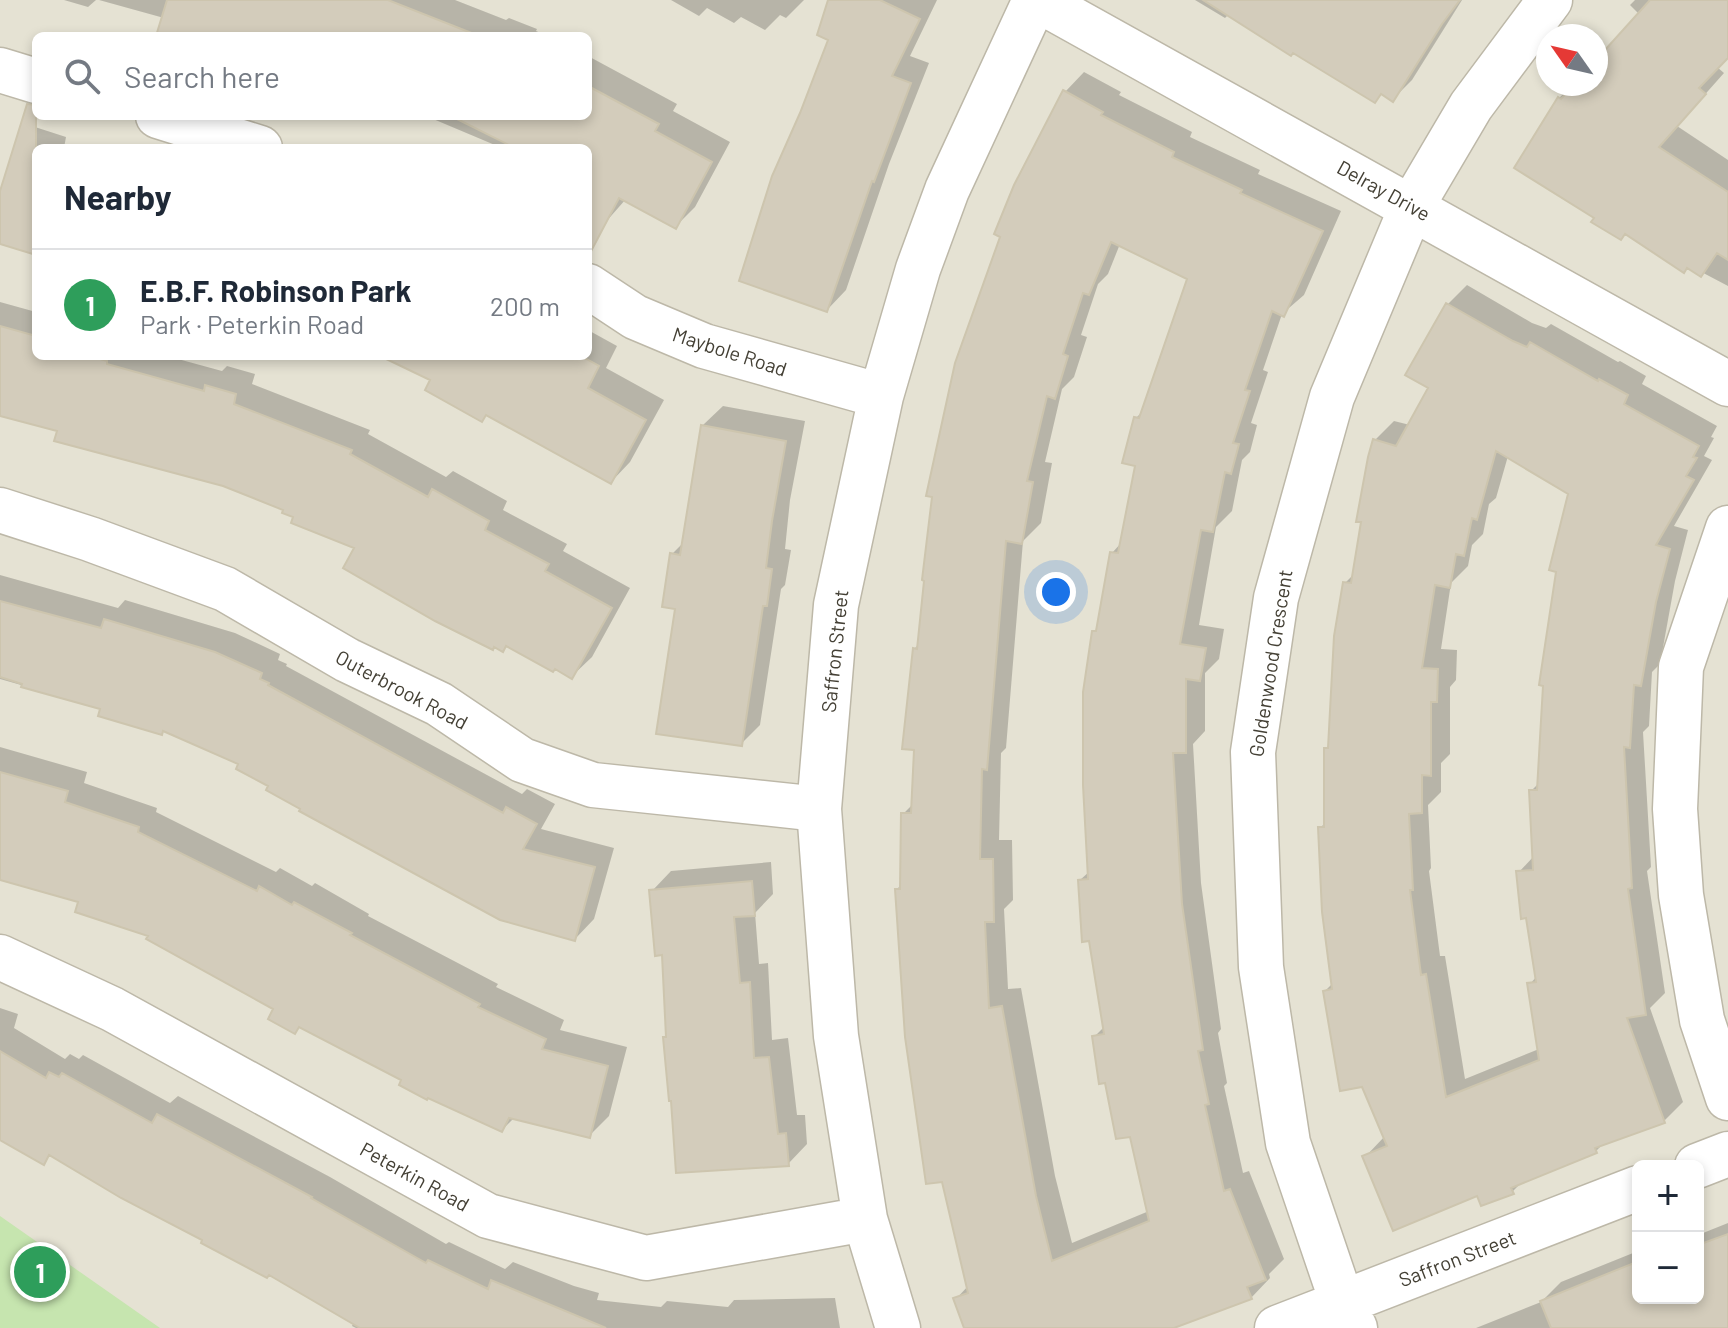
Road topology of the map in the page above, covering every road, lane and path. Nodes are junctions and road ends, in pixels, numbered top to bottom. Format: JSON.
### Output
{"nodes":[{"id":1,"x":1037,"y":0,"type":"edge"},
{"id":2,"x":1550,"y":0,"type":"edge"},
{"id":3,"x":0,"y":70,"type":"edge"},
{"id":4,"x":32,"y":80,"type":"edge"},
{"id":5,"x":171,"y":120,"type":"edge"},
{"id":6,"x":247,"y":144,"type":"edge"},
{"id":7,"x":1412,"y":206,"type":"junction"},
{"id":8,"x":592,"y":289,"type":"edge"},
{"id":9,"x":1728,"y":384,"type":"edge"},
{"id":10,"x":881,"y":396,"type":"junction"},
{"id":11,"x":0,"y":510,"type":"edge"},
{"id":12,"x":1728,"y":528,"type":"edge"},
{"id":13,"x":819,"y":809,"type":"junction"},
{"id":14,"x":0,"y":957,"type":"edge"},
{"id":15,"x":1728,"y":1098,"type":"edge"},
{"id":16,"x":1728,"y":1154,"type":"edge"},
{"id":17,"x":1704,"y":1163,"type":"edge"},
{"id":18,"x":1632,"y":1191,"type":"edge"},
{"id":19,"x":865,"y":1219,"type":"junction"},
{"id":20,"x":1349,"y":1315,"type":"edge"},
{"id":21,"x":898,"y":1328,"type":"edge"},
{"id":22,"x":1277,"y":1328,"type":"edge"}],
"edges":[{"from":1,"to":7,"type":"street","name":"Delray Drive"},
{"from":1,"to":10,"type":"street","name":"Saffron Street"},
{"from":2,"to":7,"type":"street","name":"Goldenwood Crescent"},
{"from":3,"to":4,"type":"street"},
{"from":5,"to":6,"type":"street"},
{"from":7,"to":9,"type":"street","name":"Delray Drive"},
{"from":7,"to":20,"type":"street","name":"Goldenwood Crescent"},
{"from":8,"to":10,"type":"street","name":"Maybole Road"},
{"from":10,"to":13,"type":"street","name":"Saffron Street"},
{"from":11,"to":13,"type":"street","name":"Outerbrook Road"},
{"from":12,"to":15,"type":"street"},
{"from":13,"to":19,"type":"street","name":"Saffron Street"},
{"from":14,"to":19,"type":"street","name":"Peterkin Road"},
{"from":16,"to":17,"type":"street"},
{"from":18,"to":20,"type":"street","name":"Saffron Street"},
{"from":19,"to":21,"type":"street","name":"Saffron Street"},
{"from":20,"to":22,"type":"street","name":"Saffron Street"}]}
